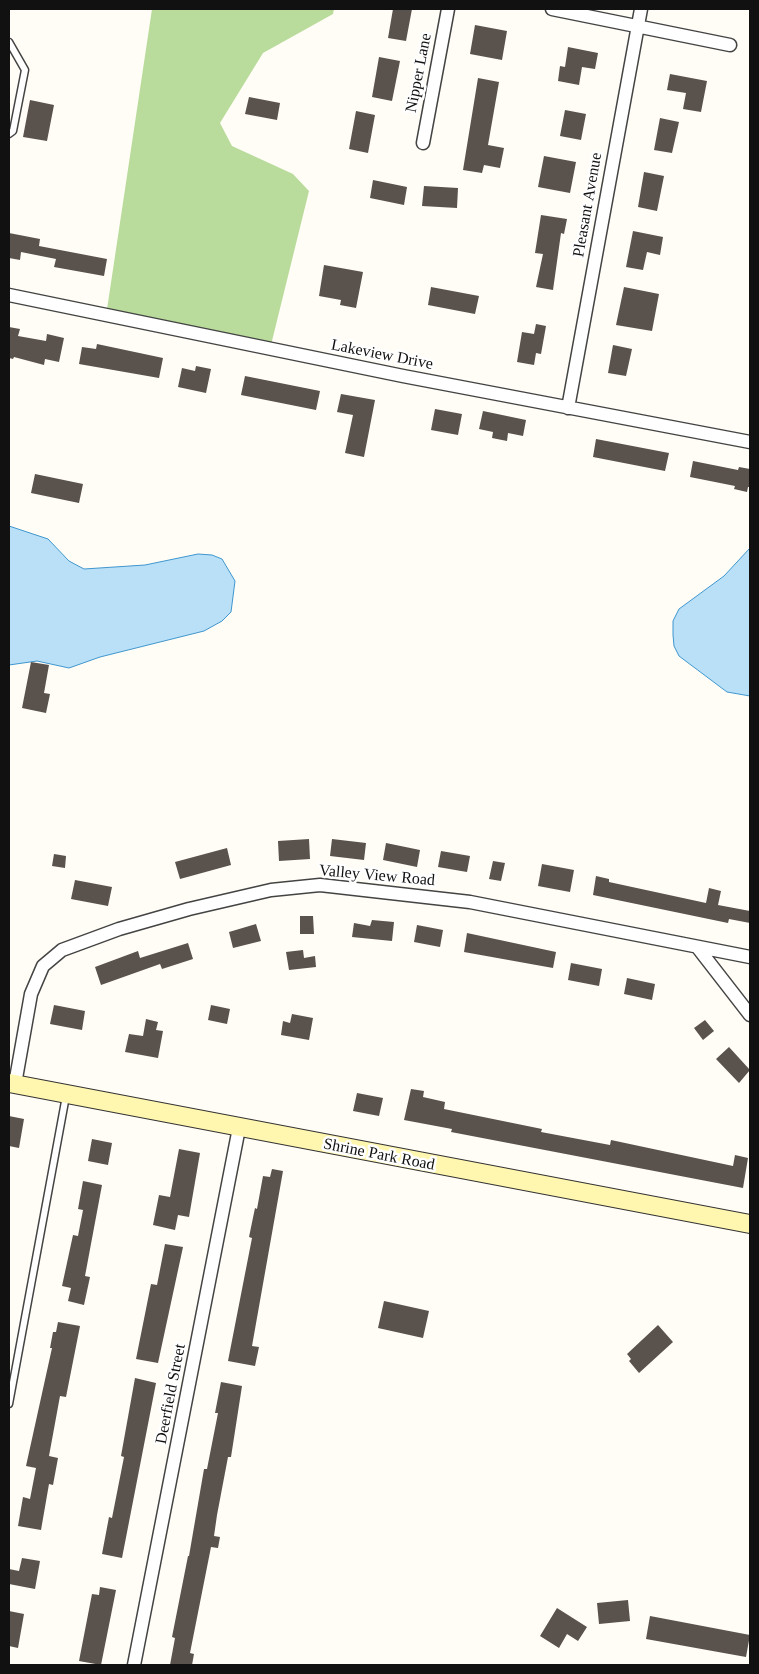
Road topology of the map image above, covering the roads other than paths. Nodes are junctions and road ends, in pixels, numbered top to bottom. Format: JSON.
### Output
{"nodes":[{"id":1,"x":448,"y":9,"type":"edge"},
{"id":2,"x":552,"y":9,"type":"edge"},
{"id":3,"x":641,"y":9,"type":"edge"},
{"id":4,"x":638,"y":26,"type":"junction"},
{"id":5,"x":9,"y":42,"type":"edge"},
{"id":6,"x":730,"y":45,"type":"dead end"},
{"id":7,"x":9,"y":134,"type":"edge"},
{"id":8,"x":423,"y":144,"type":"dead end"},
{"id":9,"x":9,"y":295,"type":"edge"},
{"id":10,"x":568,"y":408,"type":"junction"},
{"id":11,"x":750,"y":442,"type":"edge"},
{"id":12,"x":698,"y":948,"type":"junction"},
{"id":13,"x":750,"y":957,"type":"edge"},
{"id":14,"x":750,"y":1015,"type":"edge"},
{"id":15,"x":12,"y":1083,"type":"edge"},
{"id":16,"x":66,"y":1094,"type":"junction"},
{"id":17,"x":239,"y":1128,"type":"junction"},
{"id":18,"x":750,"y":1224,"type":"edge"},
{"id":19,"x":9,"y":1404,"type":"edge"},
{"id":20,"x":134,"y":1665,"type":"edge"}],
"edges":[{"from":1,"to":8,"type":"street","name":"Nipper Lane"},
{"from":2,"to":4,"type":"street"},
{"from":3,"to":4,"type":"street","name":"Pleasant Avenue"},
{"from":4,"to":6,"type":"street"},
{"from":4,"to":10,"type":"street","name":"Pleasant Avenue"},
{"from":5,"to":7,"type":"lane"},
{"from":9,"to":10,"type":"street","name":"Lakeview Drive"},
{"from":10,"to":11,"type":"street","name":"Lakeview Drive"},
{"from":12,"to":13,"type":"street","name":"Valley View Road"},
{"from":12,"to":14,"type":"street"},
{"from":12,"to":15,"type":"street","name":"Valley View Road"},
{"from":15,"to":16,"type":"street","name":"Shrine Park Road"},
{"from":16,"to":17,"type":"street","name":"Shrine Park Road"},
{"from":16,"to":19,"type":"lane"},
{"from":17,"to":18,"type":"street","name":"Shrine Park Road"},
{"from":17,"to":20,"type":"street","name":"Deerfield Street"}]}
